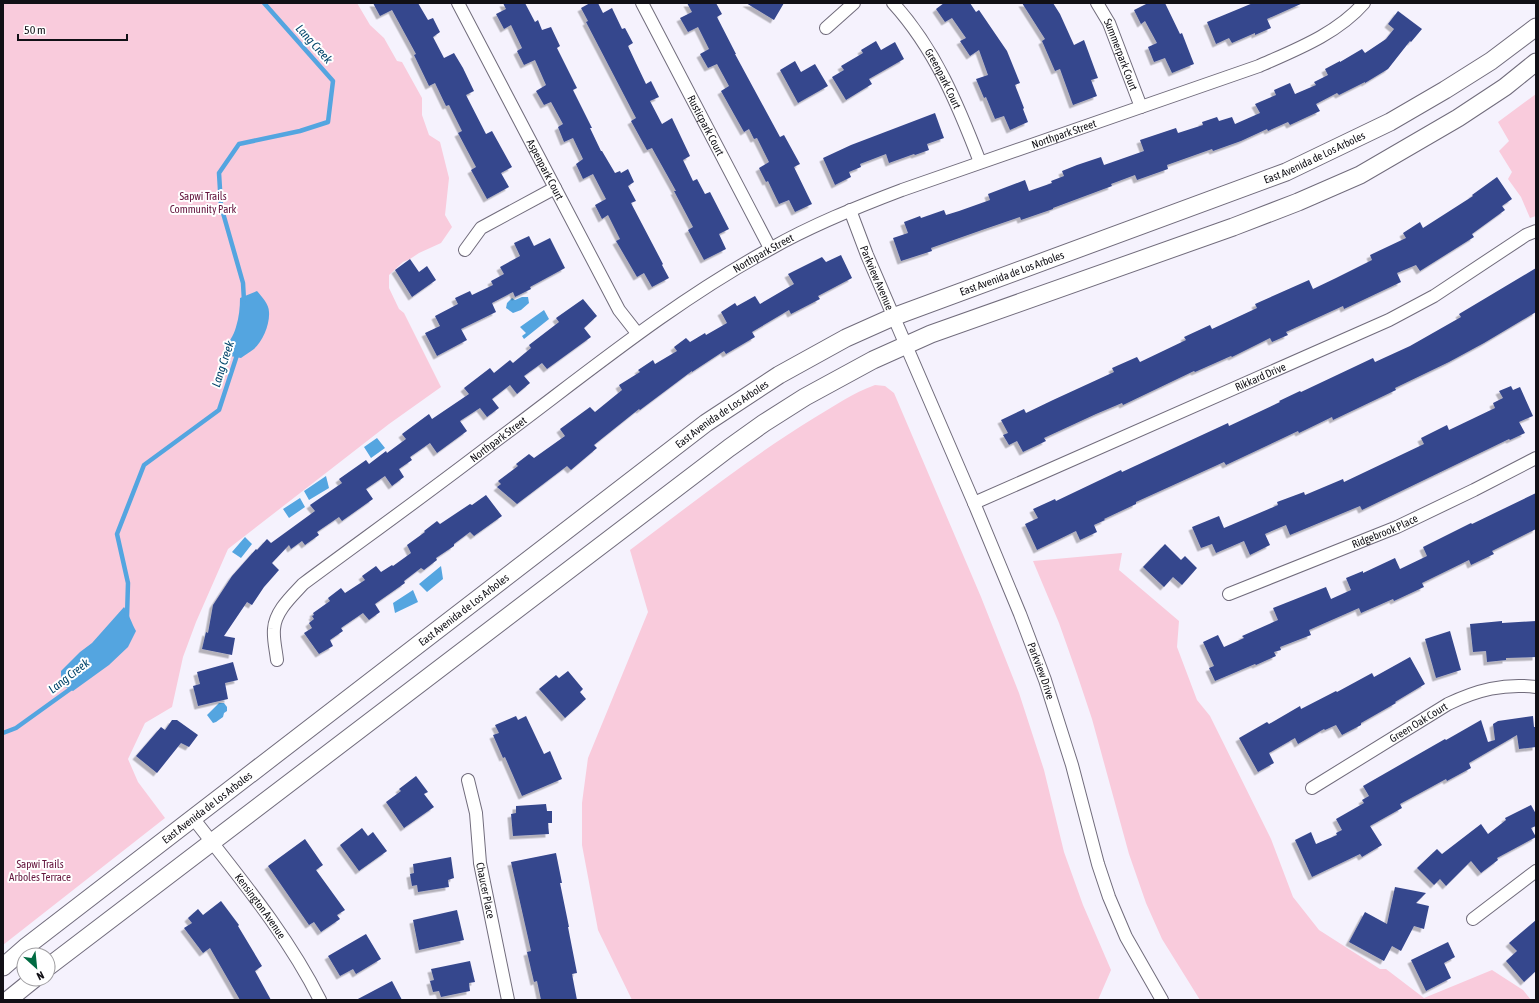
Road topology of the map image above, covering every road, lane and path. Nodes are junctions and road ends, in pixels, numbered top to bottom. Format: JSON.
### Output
{"nodes":[{"id":1,"x":458,"y":3,"type":"edge"},
{"id":2,"x":642,"y":3,"type":"edge"},
{"id":3,"x":854,"y":3,"type":"edge"},
{"id":4,"x":893,"y":3,"type":"edge"},
{"id":5,"x":1097,"y":3,"type":"edge"},
{"id":6,"x":1364,"y":3,"type":"edge"},
{"id":7,"x":1536,"y":27,"type":"edge"},
{"id":8,"x":826,"y":28,"type":"dead end"},
{"id":9,"x":1536,"y":62,"type":"edge"},
{"id":10,"x":1140,"y":107,"type":"junction"},
{"id":11,"x":980,"y":162,"type":"junction"},
{"id":12,"x":555,"y":188,"type":"junction"},
{"id":13,"x":850,"y":210,"type":"junction"},
{"id":14,"x":1536,"y":231,"type":"edge"},
{"id":15,"x":770,"y":248,"type":"junction"},
{"id":16,"x":465,"y":250,"type":"dead end"},
{"id":17,"x":893,"y":317,"type":"junction"},
{"id":18,"x":637,"y":333,"type":"junction"},
{"id":19,"x":906,"y":345,"type":"junction"},
{"id":20,"x":1536,"y":458,"type":"edge"},
{"id":21,"x":974,"y":503,"type":"junction"},
{"id":22,"x":1229,"y":594,"type":"dead end"},
{"id":23,"x":277,"y":660,"type":"dead end"},
{"id":24,"x":1536,"y":687,"type":"edge"},
{"id":25,"x":468,"y":780,"type":"dead end"},
{"id":26,"x":1312,"y":788,"type":"dead end"},
{"id":27,"x":193,"y":818,"type":"junction"},
{"id":28,"x":212,"y":843,"type":"junction"},
{"id":29,"x":1536,"y":871,"type":"edge"},
{"id":30,"x":1473,"y":919,"type":"dead end"},
{"id":31,"x":56,"y":961,"type":"edge"},
{"id":32,"x":3,"y":967,"type":"edge"},
{"id":33,"x":24,"y":987,"type":"edge"},
{"id":34,"x":8,"y":1000,"type":"edge"},
{"id":35,"x":320,"y":1000,"type":"edge"},
{"id":36,"x":508,"y":1000,"type":"edge"},
{"id":37,"x":1162,"y":1000,"type":"edge"}],
"edges":[{"from":1,"to":12,"type":"street","name":"Aspenpark Court"},
{"from":2,"to":15,"type":"street","name":"Rusticpark Court"},
{"from":3,"to":8,"type":"street"},
{"from":4,"to":11,"type":"street","name":"Greenpark Court"},
{"from":5,"to":10,"type":"street","name":"Summerpark Court"},
{"from":6,"to":10,"type":"street","name":"Northpark Street"},
{"from":7,"to":17,"type":"main road","name":"East Avenida de Los Arboles"},
{"from":9,"to":19,"type":"main road"},
{"from":10,"to":11,"type":"street","name":"Northpark Street"},
{"from":11,"to":13,"type":"street","name":"Northpark Street"},
{"from":12,"to":16,"type":"street"},
{"from":12,"to":18,"type":"street","name":"Aspenpark Court"},
{"from":13,"to":15,"type":"street","name":"Northpark Street"},
{"from":13,"to":17,"type":"street","name":"Parkview Avenue"},
{"from":14,"to":21,"type":"street","name":"Rikkard Drive"},
{"from":15,"to":18,"type":"street","name":"Northpark Street"},
{"from":17,"to":19,"type":"street","name":"Parkview Avenue"},
{"from":17,"to":27,"type":"main road","name":"East Avenida de Los Arboles"},
{"from":18,"to":23,"type":"street","name":"Northpark Street"},
{"from":19,"to":21,"type":"street","name":"Parkview Drive"},
{"from":19,"to":28,"type":"main road"},
{"from":20,"to":22,"type":"street","name":"Ridgebrook Place"},
{"from":21,"to":37,"type":"street","name":"Parkview Drive"},
{"from":24,"to":26,"type":"street","name":"Green Oak Court"},
{"from":25,"to":36,"type":"street","name":"Chaucer Place"},
{"from":27,"to":28,"type":"street","name":"Kensington Avenue"},
{"from":27,"to":32,"type":"main road","name":"East Avenida de Los Arboles"},
{"from":28,"to":31,"type":"main road"},
{"from":28,"to":35,"type":"street","name":"Kensington Avenue"},
{"from":29,"to":30,"type":"street"},
{"from":33,"to":34,"type":"main road"}]}
